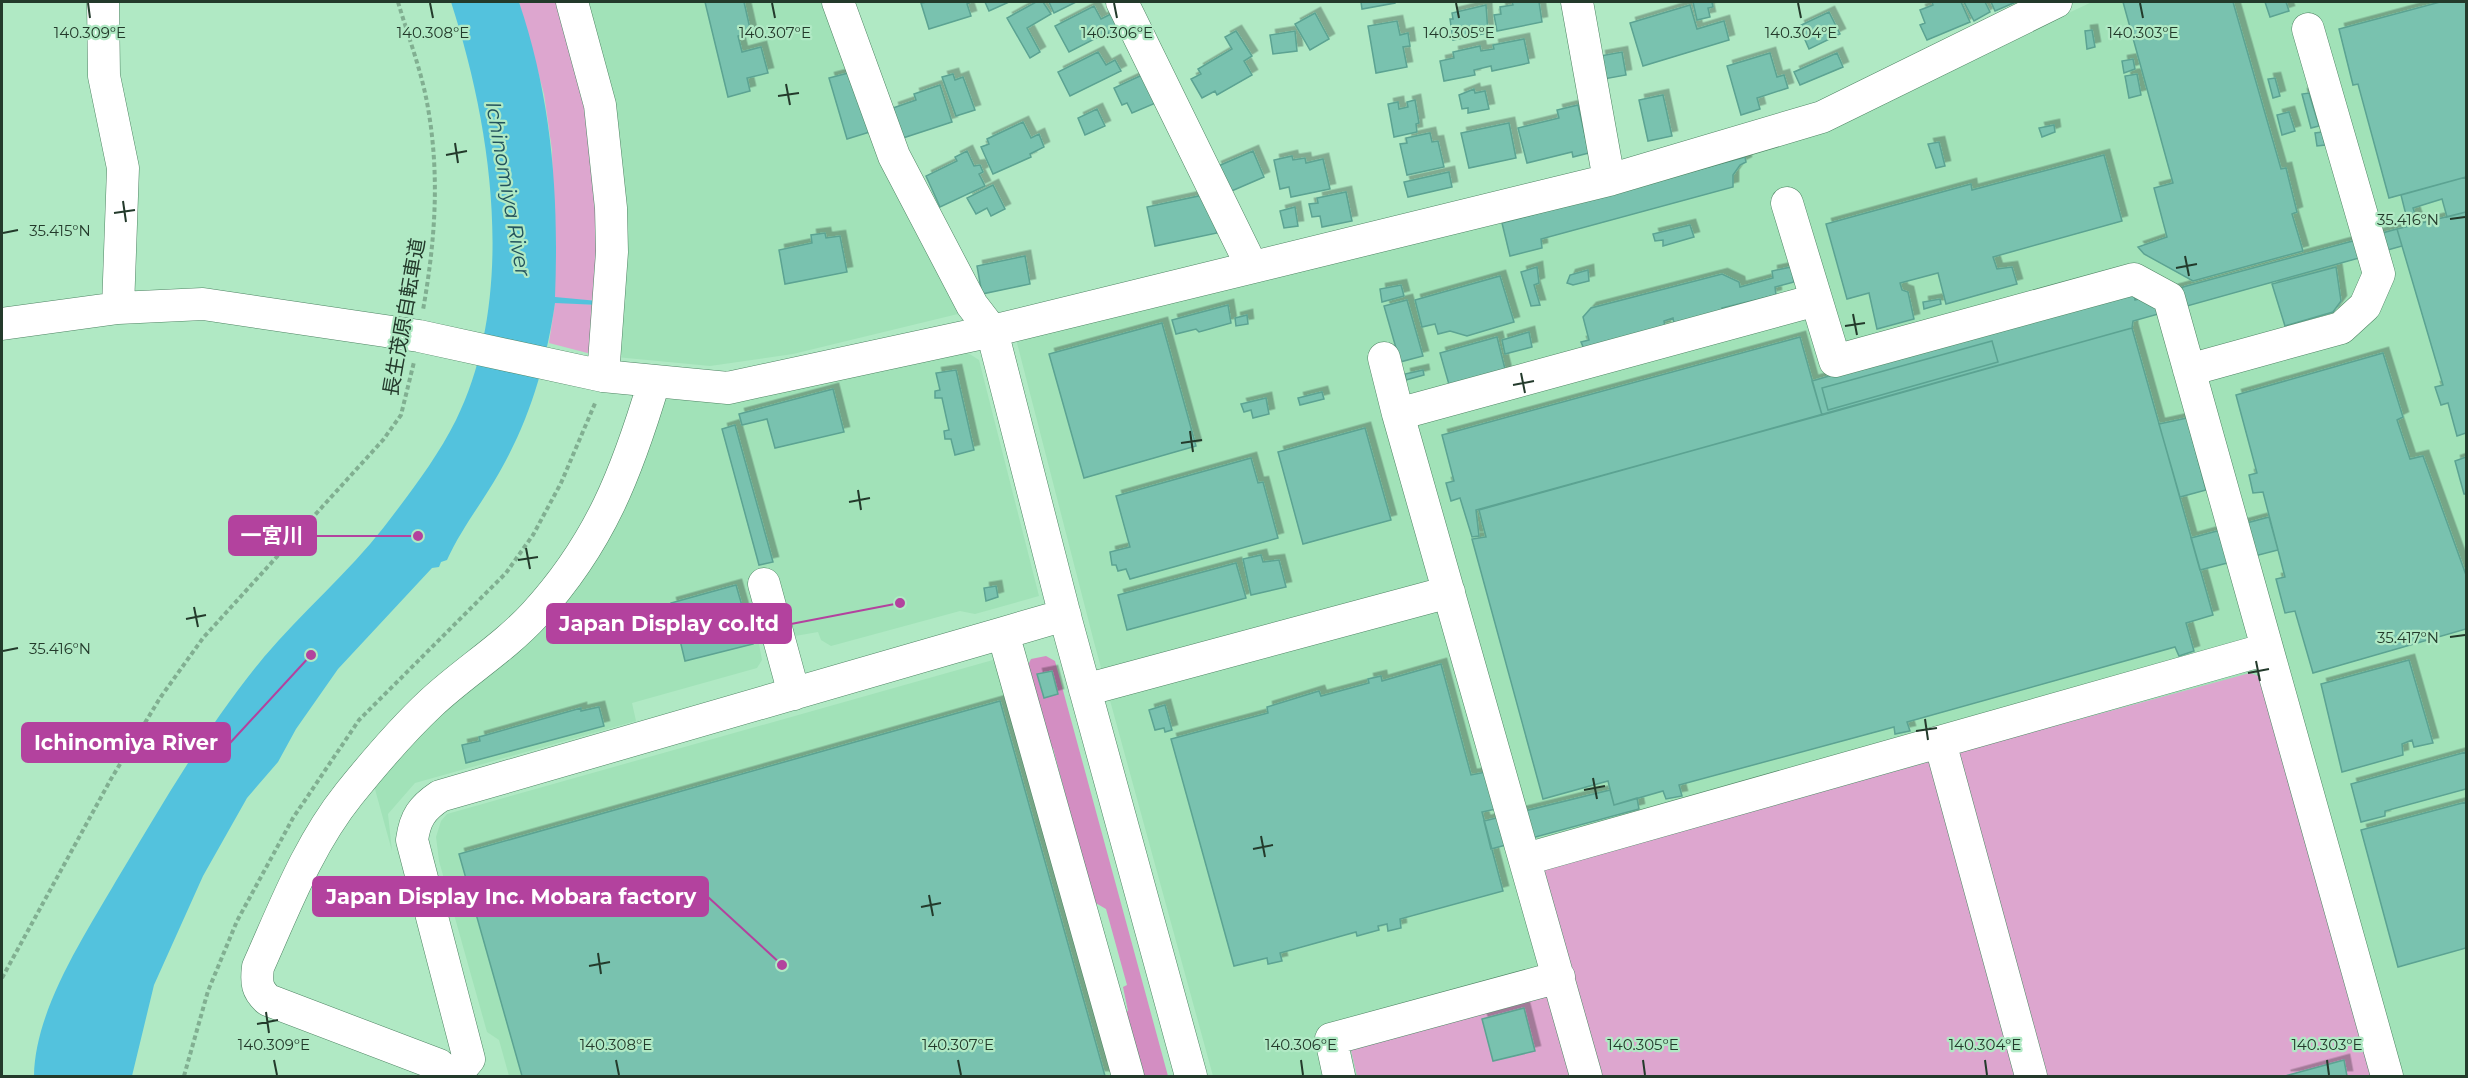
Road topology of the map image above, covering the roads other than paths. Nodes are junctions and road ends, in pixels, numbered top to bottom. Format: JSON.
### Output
{"nodes":[{"id":1,"x":103,"y":2,"type":"edge"},
{"id":2,"x":572,"y":2,"type":"edge"},
{"id":3,"x":838,"y":2,"type":"edge"},
{"id":4,"x":1122,"y":2,"type":"edge"},
{"id":5,"x":1578,"y":2,"type":"edge"},
{"id":6,"x":2056,"y":2,"type":"edge"},
{"id":7,"x":2308,"y":29,"type":"dead end"},
{"id":8,"x":1609,"y":180,"type":"junction"},
{"id":9,"x":1787,"y":203,"type":"dead end"},
{"id":10,"x":1252,"y":267,"type":"junction"},
{"id":11,"x":1816,"y":300,"type":"junction"},
{"id":12,"x":118,"y":308,"type":"junction"},
{"id":13,"x":2,"y":324,"type":"edge"},
{"id":14,"x":992,"y":331,"type":"junction"},
{"id":15,"x":1384,"y":358,"type":"dead end"},
{"id":16,"x":2189,"y":370,"type":"junction"},
{"id":17,"x":599,"y":374,"type":"junction"},
{"id":18,"x":654,"y":382,"type":"junction"},
{"id":19,"x":1398,"y":414,"type":"junction"},
{"id":20,"x":764,"y":584,"type":"dead end"},
{"id":21,"x":1449,"y":591,"type":"junction"},
{"id":22,"x":1065,"y":615,"type":"junction"},
{"id":23,"x":1003,"y":633,"type":"junction"},
{"id":24,"x":2267,"y":650,"type":"junction"},
{"id":25,"x":1085,"y":690,"type":"junction"},
{"id":26,"x":794,"y":694,"type":"junction"},
{"id":27,"x":1940,"y":742,"type":"junction"},
{"id":28,"x":1526,"y":859,"type":"junction"},
{"id":29,"x":1559,"y":977,"type":"junction"},
{"id":30,"x":466,"y":1072,"type":"edge"},
{"id":31,"x":1128,"y":1077,"type":"edge"},
{"id":32,"x":1191,"y":1077,"type":"edge"},
{"id":33,"x":1339,"y":1077,"type":"edge"},
{"id":34,"x":1586,"y":1077,"type":"edge"},
{"id":35,"x":2031,"y":1077,"type":"edge"},
{"id":36,"x":2387,"y":1077,"type":"edge"}],
"edges":[{"from":1,"to":12,"type":"street"},
{"from":2,"to":17,"type":"street"},
{"from":3,"to":14,"type":"street"},
{"from":4,"to":10,"type":"street"},
{"from":5,"to":8,"type":"street"},
{"from":6,"to":8,"type":"street"},
{"from":7,"to":16,"type":"street"},
{"from":8,"to":10,"type":"street"},
{"from":9,"to":11,"type":"street"},
{"from":10,"to":14,"type":"street"},
{"from":11,"to":16,"type":"street"},
{"from":11,"to":19,"type":"street"},
{"from":12,"to":13,"type":"street"},
{"from":12,"to":17,"type":"street"},
{"from":14,"to":18,"type":"street"},
{"from":14,"to":22,"type":"street"},
{"from":15,"to":19,"type":"street"},
{"from":16,"to":24,"type":"street"},
{"from":17,"to":18,"type":"street"},
{"from":18,"to":30,"type":"street"},
{"from":19,"to":21,"type":"street"},
{"from":20,"to":26,"type":"street"},
{"from":21,"to":25,"type":"street"},
{"from":21,"to":28,"type":"street"},
{"from":22,"to":23,"type":"street"},
{"from":22,"to":25,"type":"street"},
{"from":23,"to":26,"type":"street"},
{"from":23,"to":31,"type":"street"},
{"from":24,"to":27,"type":"street"},
{"from":24,"to":36,"type":"street"},
{"from":25,"to":32,"type":"street"},
{"from":26,"to":30,"type":"street"},
{"from":27,"to":28,"type":"street"},
{"from":27,"to":35,"type":"street"},
{"from":28,"to":29,"type":"street"},
{"from":29,"to":33,"type":"street"},
{"from":29,"to":34,"type":"street"}]}
